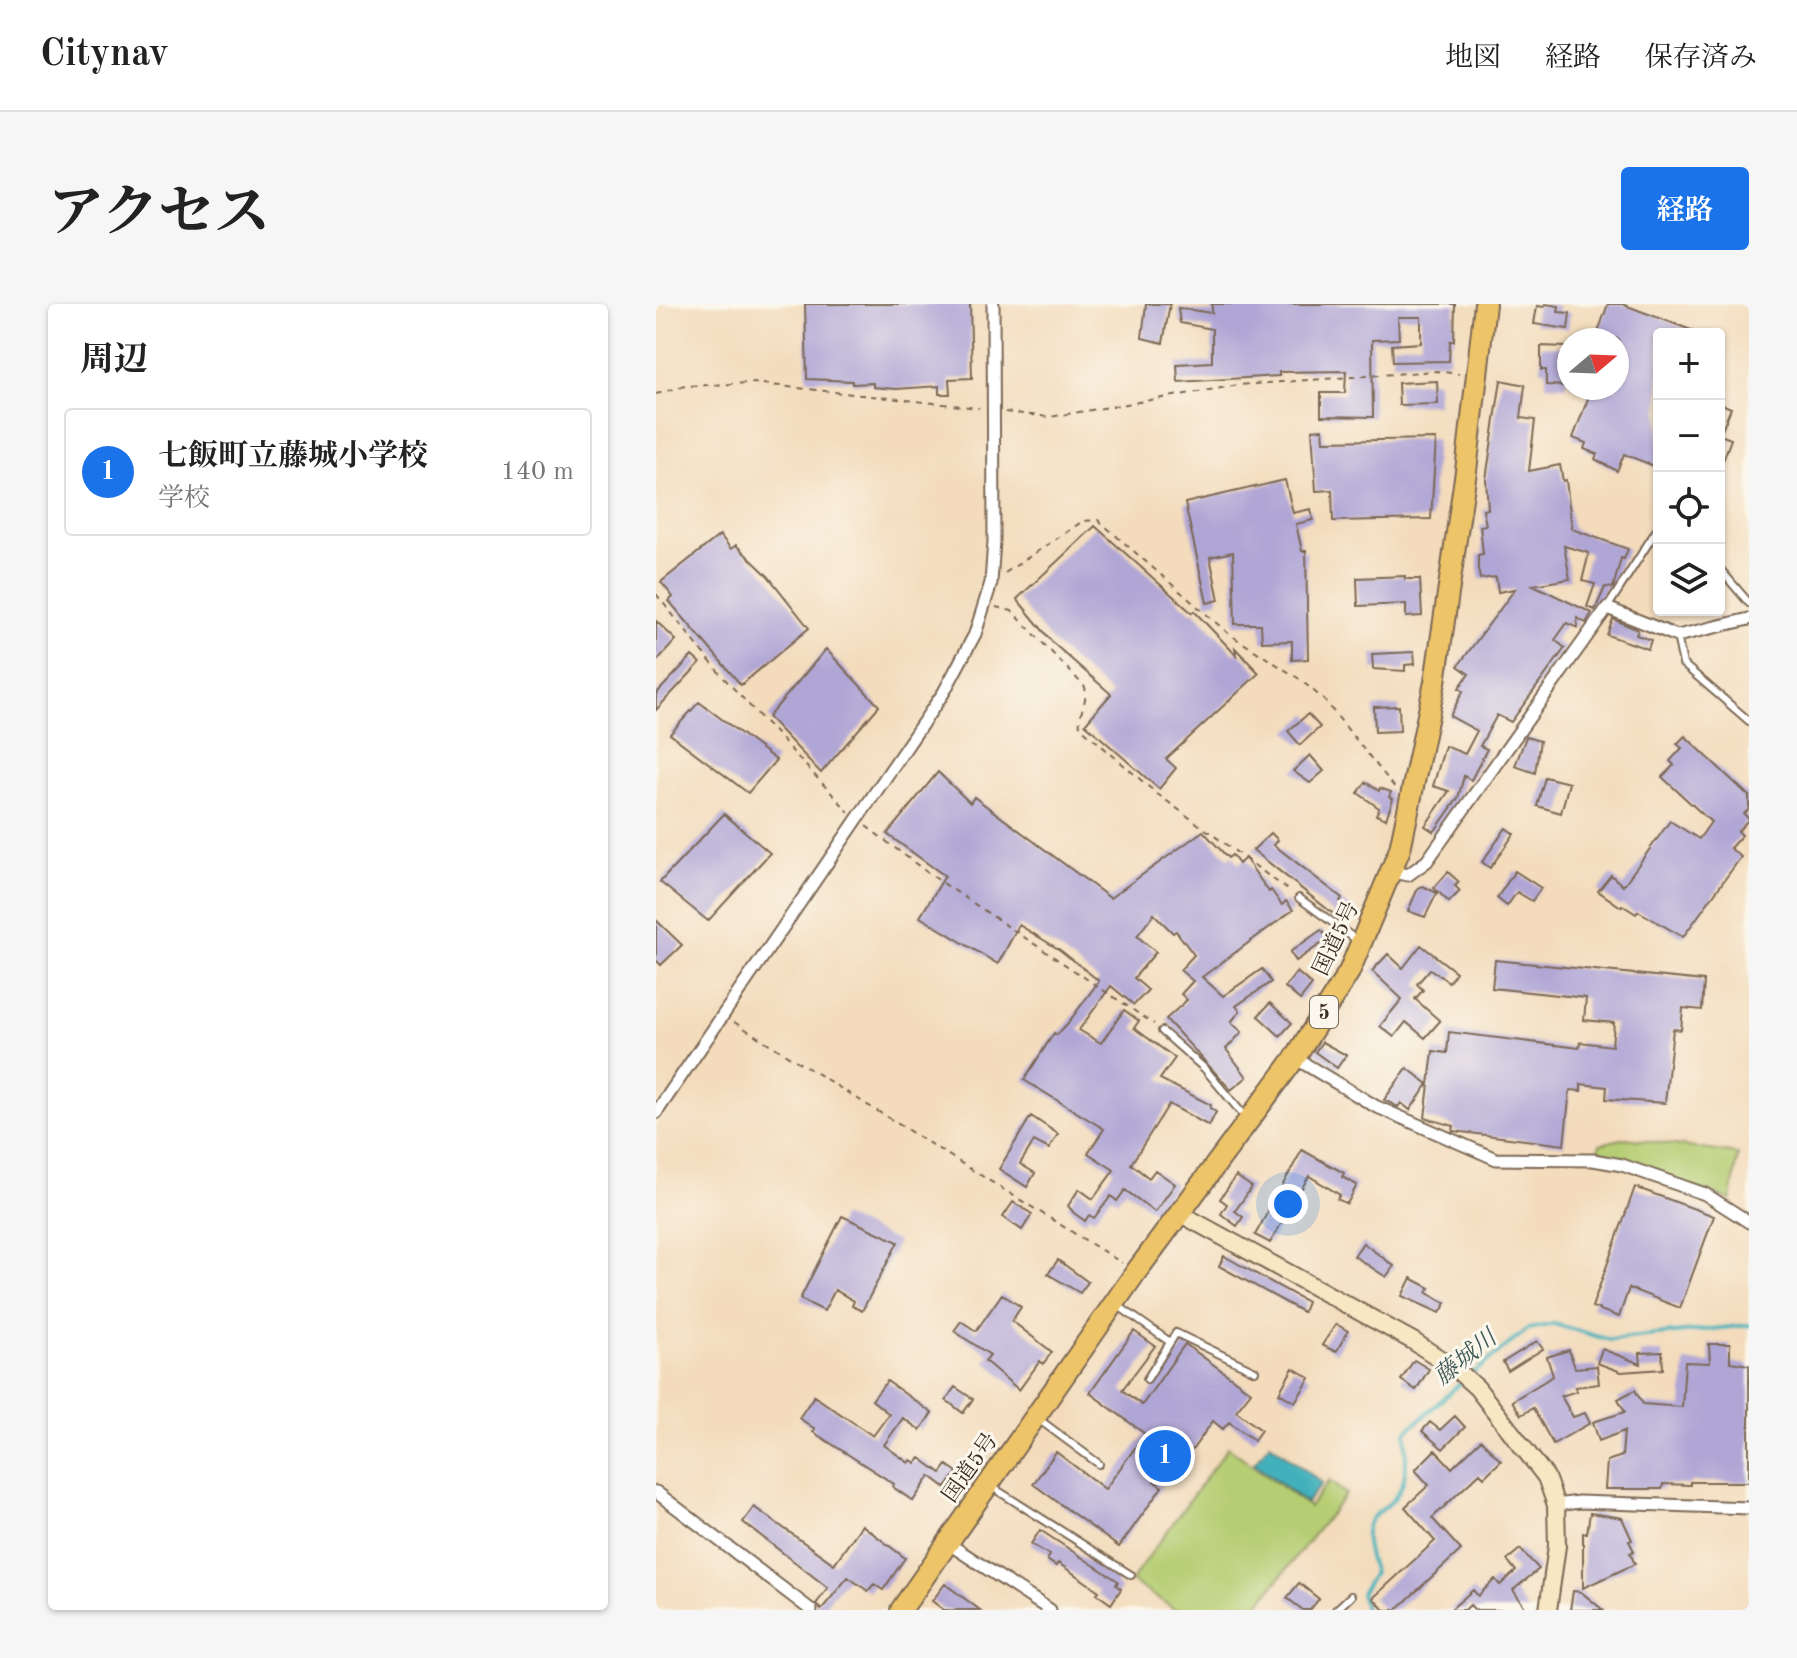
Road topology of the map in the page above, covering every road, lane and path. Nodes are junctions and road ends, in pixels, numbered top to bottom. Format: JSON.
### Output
{"nodes":[{"id":1,"x":993,"y":304,"type":"edge"},
{"id":2,"x":1485,"y":304,"type":"edge"},
{"id":3,"x":1476,"y":377,"type":"junction"},
{"id":4,"x":656,"y":394,"type":"edge"},
{"id":5,"x":994,"y":411,"type":"junction"},
{"id":6,"x":1653,"y":536,"type":"edge"},
{"id":7,"x":1725,"y":575,"type":"edge"},
{"id":8,"x":991,"y":583,"type":"junction"},
{"id":9,"x":656,"y":594,"type":"edge"},
{"id":10,"x":1749,"y":603,"type":"edge"},
{"id":11,"x":985,"y":605,"type":"junction"},
{"id":12,"x":1607,"y":608,"type":"junction"},
{"id":13,"x":1749,"y":619,"type":"edge"},
{"id":14,"x":1677,"y":636,"type":"junction"},
{"id":15,"x":1749,"y":721,"type":"edge"},
{"id":16,"x":1411,"y":795,"type":"junction"},
{"id":17,"x":857,"y":820,"type":"junction"},
{"id":18,"x":1392,"y":872,"type":"junction"},
{"id":19,"x":1299,"y":898,"type":"joint"},
{"id":20,"x":1361,"y":943,"type":"junction"},
{"id":21,"x":722,"y":1015,"type":"junction"},
{"id":22,"x":1162,"y":1031,"type":"joint"},
{"id":23,"x":1295,"y":1058,"type":"junction"},
{"id":24,"x":656,"y":1113,"type":"edge"},
{"id":25,"x":1249,"y":1121,"type":"junction"},
{"id":26,"x":1181,"y":1214,"type":"junction"},
{"id":27,"x":1749,"y":1222,"type":"edge"},
{"id":28,"x":1136,"y":1272,"type":"junction"},
{"id":29,"x":1114,"y":1303,"type":"junction"},
{"id":30,"x":1170,"y":1342,"type":"junction"},
{"id":31,"x":1255,"y":1371,"type":"dead end"},
{"id":32,"x":1147,"y":1379,"type":"dead end"},
{"id":33,"x":1034,"y":1416,"type":"junction"},
{"id":34,"x":1099,"y":1464,"type":"dead end"},
{"id":35,"x":987,"y":1484,"type":"junction"},
{"id":36,"x":656,"y":1492,"type":"edge"},
{"id":37,"x":1556,"y":1505,"type":"junction"},
{"id":38,"x":1749,"y":1508,"type":"edge"},
{"id":39,"x":946,"y":1542,"type":"junction"},
{"id":40,"x":1131,"y":1575,"type":"dead end"},
{"id":41,"x":1351,"y":1596,"type":"dead end"},
{"id":42,"x":811,"y":1610,"type":"edge"},
{"id":43,"x":901,"y":1610,"type":"edge"},
{"id":44,"x":1050,"y":1610,"type":"edge"},
{"id":45,"x":1336,"y":1610,"type":"edge"},
{"id":46,"x":1548,"y":1610,"type":"edge"}],
"edges":[{"from":1,"to":5,"type":"street"},
{"from":2,"to":3,"type":"highway","name":"国道5号","number":"5"},
{"from":3,"to":5,"type":"path"},
{"from":3,"to":16,"type":"highway","name":"国道5号","number":"5"},
{"from":4,"to":5,"type":"path"},
{"from":5,"to":8,"type":"street"},
{"from":6,"to":12,"type":"lane"},
{"from":7,"to":10,"type":"lane"},
{"from":8,"to":11,"type":"street"},
{"from":8,"to":16,"type":"path"},
{"from":9,"to":17,"type":"path"},
{"from":11,"to":17,"type":"street"},
{"from":11,"to":19,"type":"path"},
{"from":12,"to":14,"type":"street"},
{"from":12,"to":18,"type":"street"},
{"from":13,"to":14,"type":"street"},
{"from":14,"to":15,"type":"lane"},
{"from":16,"to":18,"type":"highway","name":"国道5号","number":"5"},
{"from":17,"to":21,"type":"street"},
{"from":17,"to":22,"type":"path"},
{"from":18,"to":20,"type":"highway","name":"国道5号","number":"5"},
{"from":19,"to":20,"type":"lane"},
{"from":20,"to":23,"type":"highway","name":"国道5号","number":"5"},
{"from":21,"to":24,"type":"street"},
{"from":21,"to":28,"type":"path"},
{"from":22,"to":25,"type":"lane"},
{"from":23,"to":25,"type":"highway","name":"国道5号","number":"5"},
{"from":23,"to":27,"type":"street"},
{"from":25,"to":26,"type":"highway","name":"国道5号","number":"5"},
{"from":26,"to":28,"type":"highway","name":"国道5号","number":"5"},
{"from":26,"to":37,"type":"street"},
{"from":28,"to":29,"type":"highway","name":"国道5号","number":"5"},
{"from":29,"to":30,"type":"lane"},
{"from":29,"to":33,"type":"highway","name":"国道5号","number":"5"},
{"from":30,"to":31,"type":"lane"},
{"from":30,"to":32,"type":"lane"},
{"from":33,"to":34,"type":"lane"},
{"from":33,"to":35,"type":"highway","name":"国道5号","number":"5"},
{"from":35,"to":39,"type":"highway","name":"国道5号","number":"5"},
{"from":35,"to":40,"type":"lane"},
{"from":36,"to":42,"type":"street"},
{"from":37,"to":38,"type":"street"},
{"from":37,"to":46,"type":"street"},
{"from":39,"to":43,"type":"highway","name":"国道5号","number":"5"},
{"from":39,"to":44,"type":"street"},
{"from":41,"to":45,"type":"lane"}]}
